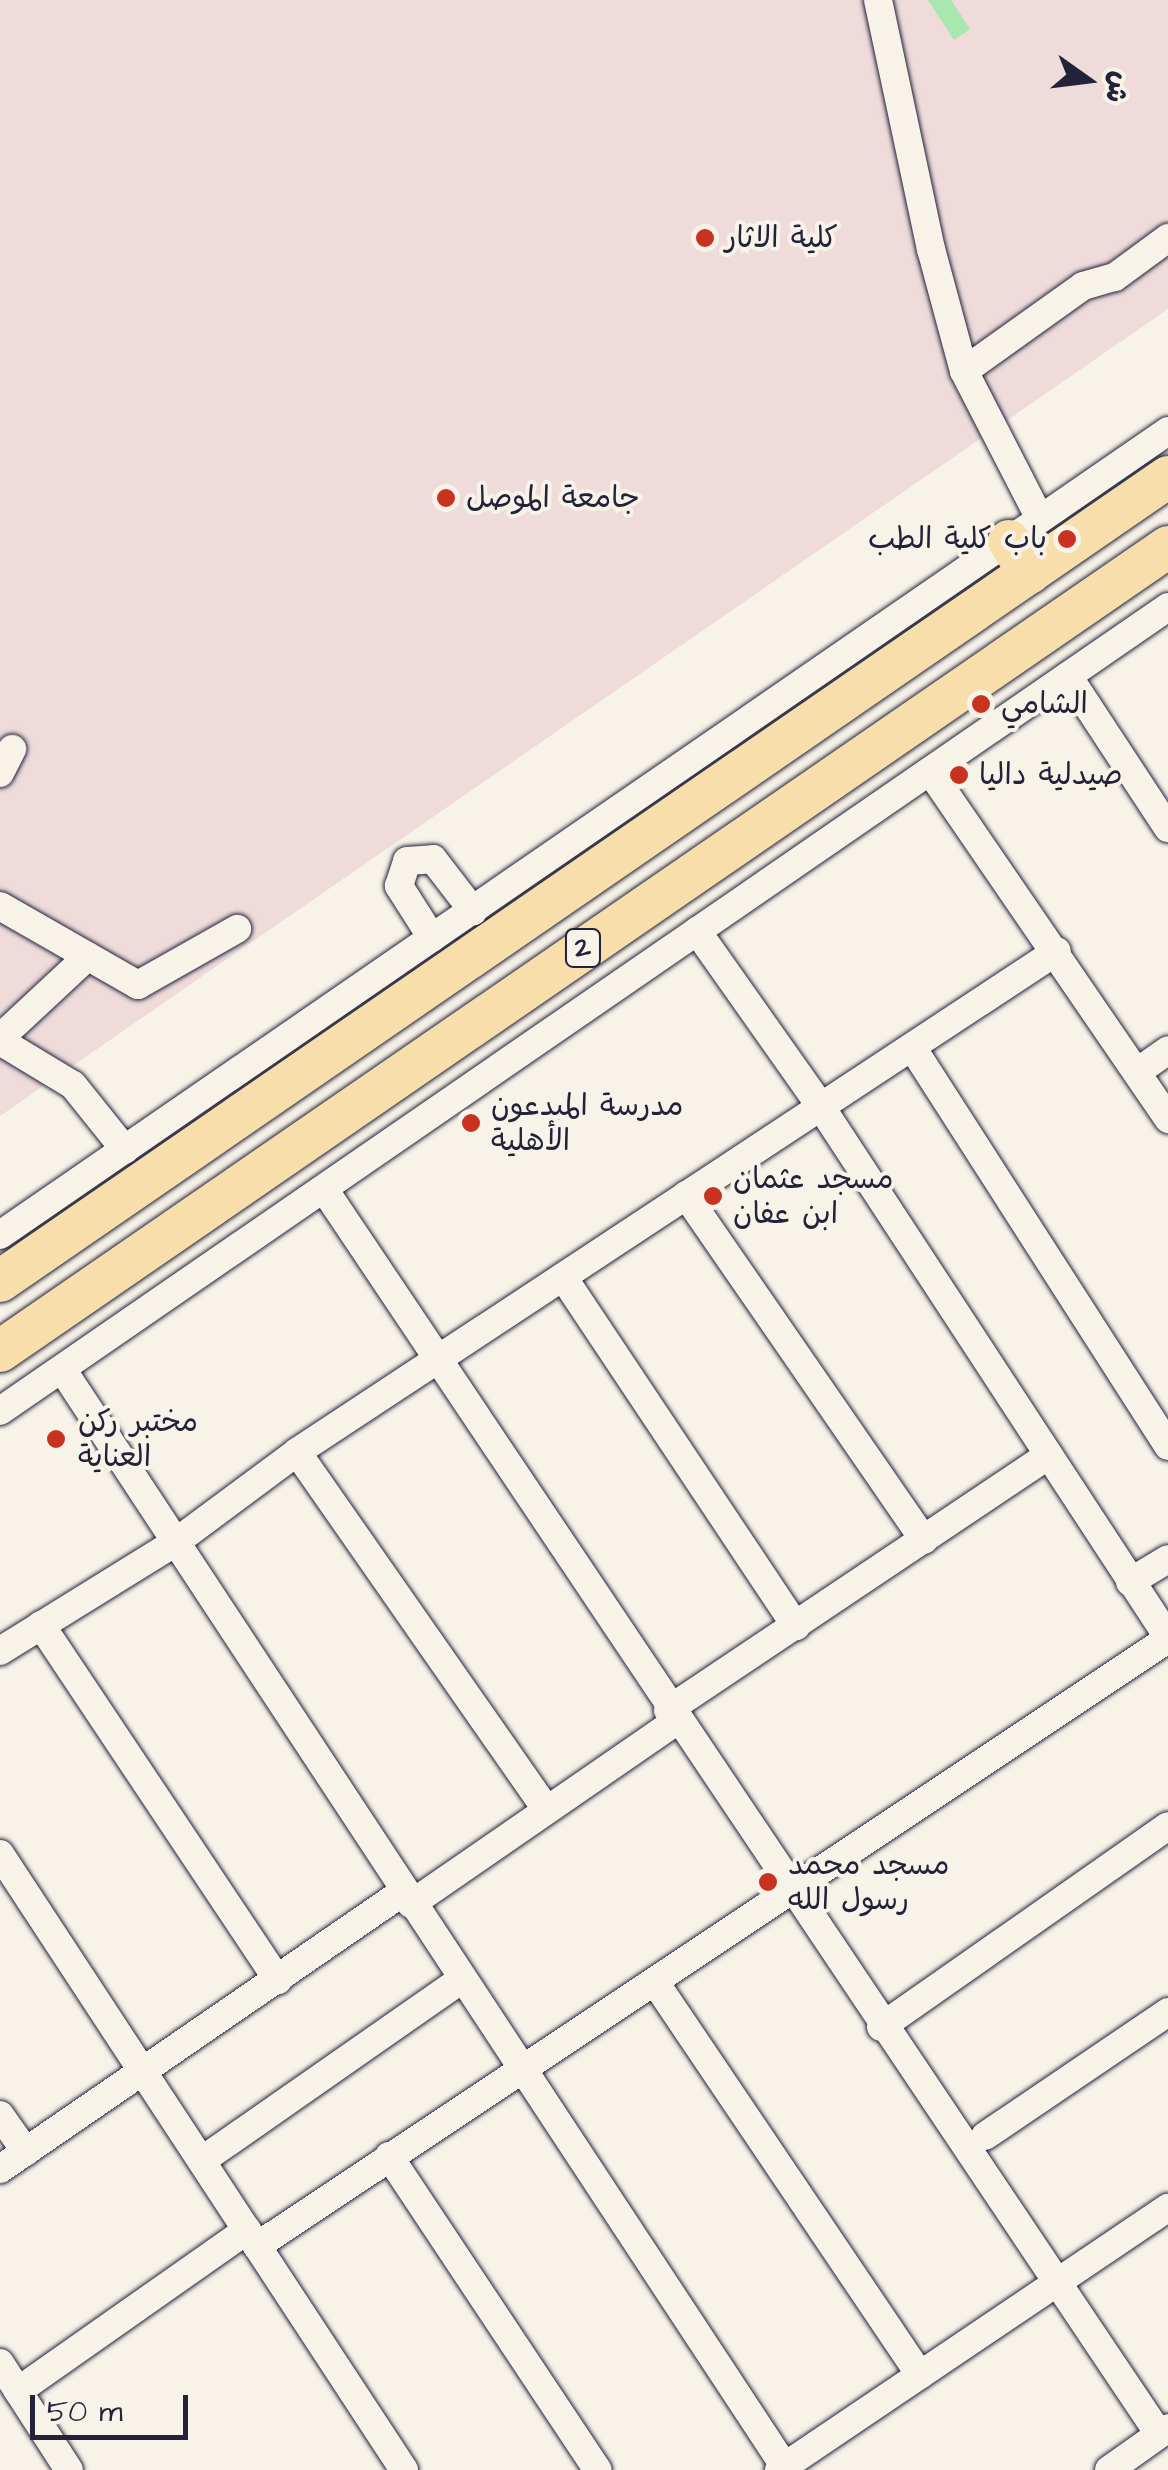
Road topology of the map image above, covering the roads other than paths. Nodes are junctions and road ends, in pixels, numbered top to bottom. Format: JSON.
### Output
{"nodes":[{"id":1,"x":878,"y":0,"type":"edge"},
{"id":2,"x":1168,"y":238,"type":"edge"},
{"id":3,"x":964,"y":371,"type":"junction"},
{"id":4,"x":1168,"y":431,"type":"edge"},
{"id":5,"x":1168,"y":477,"type":"edge"},
{"id":6,"x":1026,"y":544,"type":"junction"},
{"id":7,"x":1168,"y":547,"type":"edge"},
{"id":8,"x":1168,"y":607,"type":"edge"},
{"id":9,"x":1068,"y":676,"type":"junction"},
{"id":10,"x":930,"y":771,"type":"junction"},
{"id":11,"x":1168,"y":828,"type":"edge"},
{"id":12,"x":639,"y":845,"type":"junction"},
{"id":13,"x":668,"y":890,"type":"junction"},
{"id":14,"x":0,"y":906,"type":"edge"},
{"id":15,"x":473,"y":910,"type":"junction"},
{"id":16,"x":236,"y":928,"type":"dead end"},
{"id":17,"x":697,"y":931,"type":"junction"},
{"id":18,"x":432,"y":938,"type":"junction"},
{"id":19,"x":1057,"y":951,"type":"junction"},
{"id":20,"x":88,"y":956,"type":"junction"},
{"id":21,"x":0,"y":1040,"type":"edge"},
{"id":22,"x":912,"y":1046,"type":"junction"},
{"id":23,"x":1168,"y":1050,"type":"edge"},
{"id":24,"x":1136,"y":1072,"type":"junction"},
{"id":25,"x":821,"y":1106,"type":"junction"},
{"id":26,"x":1168,"y":1119,"type":"edge"},
{"id":27,"x":125,"y":1150,"type":"junction"},
{"id":28,"x":324,"y":1188,"type":"junction"},
{"id":29,"x":686,"y":1196,"type":"junction"},
{"id":30,"x":0,"y":1234,"type":"edge"},
{"id":31,"x":562,"y":1277,"type":"junction"},
{"id":32,"x":0,"y":1281,"type":"edge"},
{"id":33,"x":0,"y":1350,"type":"edge"},
{"id":34,"x":435,"y":1361,"type":"junction"},
{"id":35,"x":62,"y":1369,"type":"junction"},
{"id":36,"x":0,"y":1412,"type":"edge"},
{"id":37,"x":1168,"y":1446,"type":"edge"},
{"id":38,"x":297,"y":1452,"type":"junction"},
{"id":39,"x":1050,"y":1455,"type":"junction"},
{"id":40,"x":924,"y":1540,"type":"junction"},
{"id":41,"x":176,"y":1542,"type":"junction"},
{"id":42,"x":1168,"y":1559,"type":"edge"},
{"id":43,"x":1130,"y":1582,"type":"junction"},
{"id":44,"x":41,"y":1625,"type":"junction"},
{"id":45,"x":796,"y":1626,"type":"junction"},
{"id":46,"x":1168,"y":1638,"type":"edge"},
{"id":47,"x":0,"y":1651,"type":"edge"},
{"id":48,"x":672,"y":1715,"type":"junction"},
{"id":49,"x":546,"y":1809,"type":"junction"},
{"id":50,"x":1168,"y":1826,"type":"edge"},
{"id":51,"x":0,"y":1854,"type":"edge"},
{"id":52,"x":792,"y":1894,"type":"junction"},
{"id":53,"x":407,"y":1898,"type":"junction"},
{"id":54,"x":278,"y":1980,"type":"junction"},
{"id":55,"x":461,"y":1980,"type":"junction"},
{"id":56,"x":655,"y":1982,"type":"junction"},
{"id":57,"x":1168,"y":2012,"type":"edge"},
{"id":58,"x":882,"y":2027,"type":"junction"},
{"id":59,"x":523,"y":2066,"type":"junction"},
{"id":60,"x":144,"y":2073,"type":"junction"},
{"id":61,"x":0,"y":2115,"type":"edge"},
{"id":62,"x":985,"y":2136,"type":"dead end"},
{"id":63,"x":26,"y":2152,"type":"junction"},
{"id":64,"x":389,"y":2156,"type":"junction"},
{"id":65,"x":204,"y":2158,"type":"junction"},
{"id":66,"x":0,"y":2170,"type":"edge"},
{"id":67,"x":1168,"y":2208,"type":"edge"},
{"id":68,"x":252,"y":2238,"type":"junction"},
{"id":69,"x":1054,"y":2285,"type":"junction"},
{"id":70,"x":0,"y":2363,"type":"edge"},
{"id":71,"x":920,"y":2375,"type":"junction"},
{"id":72,"x":18,"y":2391,"type":"junction"},
{"id":73,"x":1164,"y":2431,"type":"edge"},
{"id":74,"x":783,"y":2469,"type":"edge"},
{"id":75,"x":69,"y":2470,"type":"edge"},
{"id":76,"x":404,"y":2470,"type":"edge"},
{"id":77,"x":598,"y":2470,"type":"edge"},
{"id":78,"x":1109,"y":2470,"type":"edge"}],
"edges":[{"from":1,"to":3,"type":"street"},
{"from":2,"to":3,"type":"street"},
{"from":3,"to":6,"type":"street"},
{"from":4,"to":6,"type":"street"},
{"from":5,"to":6,"type":"highway","number":"2"},
{"from":6,"to":12,"type":"highway","number":"2"},
{"from":6,"to":15,"type":"street"},
{"from":7,"to":13,"type":"highway","number":"2"},
{"from":8,"to":9,"type":"street"},
{"from":9,"to":10,"type":"street"},
{"from":9,"to":11,"type":"street"},
{"from":10,"to":17,"type":"street"},
{"from":10,"to":19,"type":"street"},
{"from":12,"to":13,"type":"highway"},
{"from":12,"to":32,"type":"highway","number":"2"},
{"from":13,"to":33,"type":"highway","number":"2"},
{"from":14,"to":20,"type":"street"},
{"from":15,"to":18,"type":"street"},
{"from":15,"to":18,"type":"street"},
{"from":16,"to":20,"type":"street"},
{"from":17,"to":25,"type":"street"},
{"from":17,"to":28,"type":"street"},
{"from":18,"to":27,"type":"street"},
{"from":19,"to":22,"type":"street"},
{"from":19,"to":24,"type":"street"},
{"from":20,"to":21,"type":"street"},
{"from":21,"to":27,"type":"street"},
{"from":22,"to":25,"type":"street"},
{"from":22,"to":37,"type":"street"},
{"from":23,"to":24,"type":"street"},
{"from":24,"to":26,"type":"street"},
{"from":25,"to":29,"type":"street"},
{"from":25,"to":39,"type":"street"},
{"from":27,"to":30,"type":"street"},
{"from":28,"to":34,"type":"street"},
{"from":28,"to":35,"type":"street"},
{"from":29,"to":31,"type":"street"},
{"from":29,"to":40,"type":"street"},
{"from":31,"to":34,"type":"street"},
{"from":31,"to":45,"type":"street"},
{"from":34,"to":38,"type":"street"},
{"from":34,"to":48,"type":"street"},
{"from":35,"to":36,"type":"street"},
{"from":35,"to":41,"type":"street"},
{"from":38,"to":41,"type":"street"},
{"from":38,"to":49,"type":"street"},
{"from":39,"to":40,"type":"street"},
{"from":39,"to":43,"type":"street"},
{"from":40,"to":45,"type":"street"},
{"from":41,"to":44,"type":"street"},
{"from":41,"to":53,"type":"street"},
{"from":42,"to":43,"type":"street"},
{"from":43,"to":46,"type":"street"},
{"from":44,"to":47,"type":"street"},
{"from":44,"to":54,"type":"street"},
{"from":45,"to":48,"type":"street"},
{"from":46,"to":52,"type":"street"},
{"from":48,"to":49,"type":"street"},
{"from":48,"to":52,"type":"street"},
{"from":49,"to":53,"type":"street"},
{"from":50,"to":58,"type":"street"},
{"from":51,"to":60,"type":"street"},
{"from":52,"to":56,"type":"street"},
{"from":52,"to":58,"type":"street"},
{"from":53,"to":54,"type":"street"},
{"from":53,"to":55,"type":"street"},
{"from":54,"to":60,"type":"street"},
{"from":55,"to":59,"type":"street"},
{"from":55,"to":65,"type":"street"},
{"from":56,"to":59,"type":"street"},
{"from":56,"to":71,"type":"street"},
{"from":57,"to":62,"type":"street"},
{"from":58,"to":69,"type":"street"},
{"from":59,"to":64,"type":"street"},
{"from":59,"to":74,"type":"street"},
{"from":60,"to":63,"type":"street"},
{"from":60,"to":65,"type":"street"},
{"from":61,"to":63,"type":"street"},
{"from":63,"to":66,"type":"street"},
{"from":64,"to":68,"type":"street"},
{"from":64,"to":77,"type":"street"},
{"from":65,"to":68,"type":"street"},
{"from":67,"to":69,"type":"street"},
{"from":68,"to":72,"type":"street"},
{"from":68,"to":76,"type":"street"},
{"from":69,"to":71,"type":"street"},
{"from":69,"to":73,"type":"street"},
{"from":70,"to":72,"type":"street"},
{"from":71,"to":74,"type":"street"},
{"from":72,"to":75,"type":"street"},
{"from":73,"to":78,"type":"street"}]}
